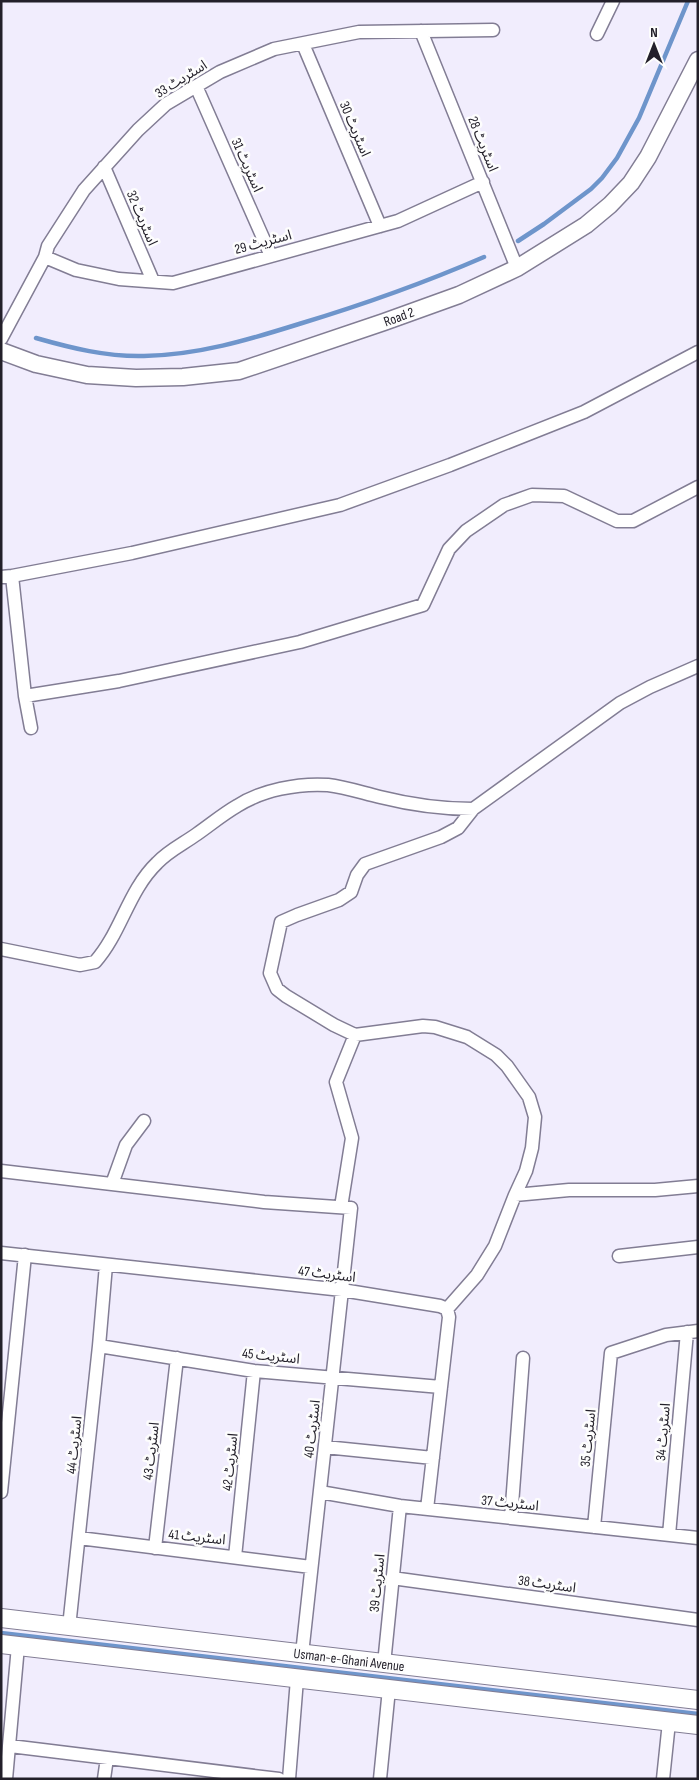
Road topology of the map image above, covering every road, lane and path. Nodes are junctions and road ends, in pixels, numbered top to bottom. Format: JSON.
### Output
{"nodes":[{"id":1,"x":613,"y":1,"type":"edge"},
{"id":2,"x":493,"y":30,"type":"dead end"},
{"id":3,"x":420,"y":31,"type":"junction"},
{"id":4,"x":597,"y":34,"type":"dead end"},
{"id":5,"x":303,"y":44,"type":"junction"},
{"id":6,"x":696,"y":70,"type":"edge"},
{"id":7,"x":196,"y":86,"type":"junction"},
{"id":8,"x":104,"y":167,"type":"junction"},
{"id":9,"x":483,"y":182,"type":"junction"},
{"id":10,"x":380,"y":226,"type":"junction"},
{"id":11,"x":271,"y":256,"type":"junction"},
{"id":12,"x":45,"y":257,"type":"junction"},
{"id":13,"x":517,"y":268,"type":"junction"},
{"id":14,"x":153,"y":281,"type":"junction"},
{"id":15,"x":1,"y":339,"type":"edge"},
{"id":16,"x":1,"y":351,"type":"edge"},
{"id":17,"x":698,"y":352,"type":"edge"},
{"id":18,"x":698,"y":487,"type":"edge"},
{"id":19,"x":7,"y":577,"type":"edge"},
{"id":20,"x":698,"y":666,"type":"edge"},
{"id":21,"x":25,"y":696,"type":"junction"},
{"id":22,"x":31,"y":728,"type":"dead end"},
{"id":23,"x":473,"y":809,"type":"junction"},
{"id":24,"x":1,"y":949,"type":"edge"},
{"id":25,"x":355,"y":1035,"type":"junction"},
{"id":26,"x":144,"y":1121,"type":"dead end"},
{"id":27,"x":1,"y":1171,"type":"edge"},
{"id":28,"x":112,"y":1184,"type":"junction"},
{"id":29,"x":698,"y":1186,"type":"edge"},
{"id":30,"x":514,"y":1195,"type":"junction"},
{"id":31,"x":346,"y":1208,"type":"junction"},
{"id":32,"x":698,"y":1247,"type":"edge"},
{"id":33,"x":1,"y":1252,"type":"edge"},
{"id":34,"x":25,"y":1255,"type":"junction"},
{"id":35,"x":619,"y":1256,"type":"dead end"},
{"id":36,"x":106,"y":1265,"type":"junction"},
{"id":37,"x":342,"y":1290,"type":"junction"},
{"id":38,"x":448,"y":1309,"type":"junction"},
{"id":39,"x":692,"y":1331,"type":"edge"},
{"id":40,"x":99,"y":1346,"type":"junction"},
{"id":41,"x":177,"y":1358,"type":"junction"},
{"id":42,"x":523,"y":1358,"type":"dead end"},
{"id":43,"x":254,"y":1371,"type":"junction"},
{"id":44,"x":334,"y":1378,"type":"junction"},
{"id":45,"x":441,"y":1387,"type":"junction"},
{"id":46,"x":325,"y":1447,"type":"junction"},
{"id":47,"x":3,"y":1451,"type":"edge"},
{"id":48,"x":433,"y":1458,"type":"junction"},
{"id":49,"x":1,"y":1492,"type":"edge"},
{"id":50,"x":320,"y":1492,"type":"junction"},
{"id":51,"x":400,"y":1506,"type":"junction"},
{"id":52,"x":427,"y":1508,"type":"junction"},
{"id":53,"x":510,"y":1518,"type":"junction"},
{"id":54,"x":594,"y":1527,"type":"junction"},
{"id":55,"x":669,"y":1535,"type":"junction"},
{"id":56,"x":79,"y":1538,"type":"junction"},
{"id":57,"x":698,"y":1538,"type":"edge"},
{"id":58,"x":155,"y":1548,"type":"junction"},
{"id":59,"x":235,"y":1557,"type":"junction"},
{"id":60,"x":311,"y":1567,"type":"junction"},
{"id":61,"x":392,"y":1578,"type":"junction"},
{"id":62,"x":1,"y":1618,"type":"edge"},
{"id":63,"x":698,"y":1620,"type":"edge"},
{"id":64,"x":69,"y":1627,"type":"junction"},
{"id":65,"x":10,"y":1645,"type":"edge"},
{"id":66,"x":302,"y":1654,"type":"junction"},
{"id":67,"x":384,"y":1664,"type":"junction"},
{"id":68,"x":297,"y":1678,"type":"junction"},
{"id":69,"x":389,"y":1689,"type":"junction"},
{"id":70,"x":698,"y":1700,"type":"edge"},
{"id":71,"x":669,"y":1722,"type":"junction"},
{"id":72,"x":698,"y":1725,"type":"edge"},
{"id":73,"x":10,"y":1746,"type":"junction"},
{"id":74,"x":107,"y":1758,"type":"junction"},
{"id":75,"x":193,"y":1774,"type":"edge"},
{"id":76,"x":6,"y":1779,"type":"edge"},
{"id":77,"x":104,"y":1779,"type":"edge"},
{"id":78,"x":279,"y":1779,"type":"edge"},
{"id":79,"x":289,"y":1779,"type":"edge"},
{"id":80,"x":380,"y":1779,"type":"edge"},
{"id":81,"x":663,"y":1779,"type":"edge"}],
"edges":[{"from":1,"to":4,"type":"street"},
{"from":2,"to":3,"type":"street","name":"اسٹریٹ 33"},
{"from":3,"to":5,"type":"street","name":"اسٹریٹ 33"},
{"from":3,"to":9,"type":"street","name":"اسٹریٹ 28"},
{"from":5,"to":7,"type":"street","name":"اسٹریٹ 33"},
{"from":5,"to":10,"type":"street","name":"اسٹریٹ 30"},
{"from":6,"to":13,"type":"street","name":"Road 2"},
{"from":7,"to":8,"type":"street","name":"اسٹریٹ 33"},
{"from":7,"to":11,"type":"street","name":"اسٹریٹ 31"},
{"from":8,"to":12,"type":"street","name":"اسٹریٹ 33"},
{"from":8,"to":14,"type":"street","name":"اسٹریٹ 32"},
{"from":9,"to":10,"type":"street","name":"اسٹریٹ 29"},
{"from":9,"to":13,"type":"street","name":"اسٹریٹ 28"},
{"from":10,"to":11,"type":"street","name":"اسٹریٹ 29"},
{"from":11,"to":14,"type":"street","name":"اسٹریٹ 29"},
{"from":12,"to":14,"type":"street","name":"اسٹریٹ 29"},
{"from":12,"to":15,"type":"street","name":"اسٹریٹ 33"},
{"from":13,"to":16,"type":"street","name":"Road 2"},
{"from":17,"to":19,"type":"street"},
{"from":18,"to":21,"type":"street"},
{"from":19,"to":21,"type":"street"},
{"from":20,"to":23,"type":"street"},
{"from":21,"to":22,"type":"street"},
{"from":23,"to":24,"type":"street"},
{"from":23,"to":25,"type":"street"},
{"from":25,"to":30,"type":"street"},
{"from":25,"to":31,"type":"street","name":"اسٹریٹ 40"},
{"from":26,"to":28,"type":"street"},
{"from":27,"to":28,"type":"street"},
{"from":28,"to":31,"type":"street"},
{"from":29,"to":30,"type":"street"},
{"from":30,"to":38,"type":"street"},
{"from":31,"to":37,"type":"street","name":"اسٹریٹ 40"},
{"from":32,"to":35,"type":"street"},
{"from":33,"to":34,"type":"street","name":"اسٹریٹ 47"},
{"from":34,"to":36,"type":"street","name":"اسٹریٹ 47"},
{"from":34,"to":47,"type":"street"},
{"from":36,"to":37,"type":"street","name":"اسٹریٹ 47"},
{"from":36,"to":40,"type":"street","name":"اسٹریٹ 44"},
{"from":37,"to":38,"type":"street","name":"اسٹریٹ 47"},
{"from":37,"to":44,"type":"street","name":"اسٹریٹ 40"},
{"from":38,"to":45,"type":"street"},
{"from":39,"to":54,"type":"street","name":"اسٹریٹ 35"},
{"from":39,"to":55,"type":"street","name":"اسٹریٹ 34"},
{"from":40,"to":41,"type":"street","name":"اسٹریٹ 45"},
{"from":40,"to":56,"type":"street","name":"اسٹریٹ 44"},
{"from":41,"to":43,"type":"street","name":"اسٹریٹ 45"},
{"from":41,"to":58,"type":"street","name":"اسٹریٹ 43"},
{"from":42,"to":53,"type":"street"},
{"from":43,"to":44,"type":"street","name":"اسٹریٹ 45"},
{"from":43,"to":59,"type":"street","name":"اسٹریٹ 42"},
{"from":44,"to":45,"type":"street","name":"اسٹریٹ 45"},
{"from":44,"to":46,"type":"street","name":"اسٹریٹ 40"},
{"from":45,"to":48,"type":"street"},
{"from":46,"to":48,"type":"street"},
{"from":46,"to":50,"type":"street","name":"اسٹریٹ 40"},
{"from":47,"to":49,"type":"street"},
{"from":48,"to":52,"type":"street"},
{"from":50,"to":51,"type":"street","name":"اسٹریٹ 37"},
{"from":50,"to":60,"type":"street","name":"اسٹریٹ 40"},
{"from":51,"to":52,"type":"street","name":"اسٹریٹ 37"},
{"from":51,"to":61,"type":"street","name":"اسٹریٹ 39"},
{"from":52,"to":53,"type":"street","name":"اسٹریٹ 37"},
{"from":53,"to":54,"type":"street","name":"اسٹریٹ 37"},
{"from":54,"to":55,"type":"street","name":"اسٹریٹ 37"},
{"from":55,"to":57,"type":"street","name":"اسٹریٹ 37"},
{"from":56,"to":58,"type":"street","name":"اسٹریٹ 41"},
{"from":56,"to":64,"type":"street","name":"اسٹریٹ 44"},
{"from":58,"to":59,"type":"street","name":"اسٹریٹ 41"},
{"from":59,"to":60,"type":"street","name":"اسٹریٹ 41"},
{"from":60,"to":66,"type":"street","name":"اسٹریٹ 40"},
{"from":61,"to":63,"type":"street","name":"اسٹریٹ 38"},
{"from":61,"to":67,"type":"street","name":"اسٹریٹ 39"},
{"from":62,"to":64,"type":"main road","name":"Usman-e-Ghani Avenue"},
{"from":64,"to":66,"type":"main road","name":"Usman-e-Ghani Avenue"},
{"from":65,"to":68,"type":"main road","name":"Usman-e-Ghani Avenue"},
{"from":65,"to":73,"type":"street"},
{"from":66,"to":67,"type":"main road","name":"Usman-e-Ghani Avenue"},
{"from":67,"to":70,"type":"main road","name":"Usman-e-Ghani Avenue"},
{"from":68,"to":69,"type":"main road","name":"Usman-e-Ghani Avenue"},
{"from":68,"to":79,"type":"street"},
{"from":69,"to":71,"type":"main road","name":"Usman-e-Ghani Avenue"},
{"from":69,"to":80,"type":"street"},
{"from":71,"to":72,"type":"main road","name":"Usman-e-Ghani Avenue"},
{"from":71,"to":81,"type":"street"},
{"from":73,"to":74,"type":"street"},
{"from":73,"to":76,"type":"street"},
{"from":74,"to":75,"type":"street"},
{"from":74,"to":77,"type":"street"},
{"from":75,"to":78,"type":"street"}]}
